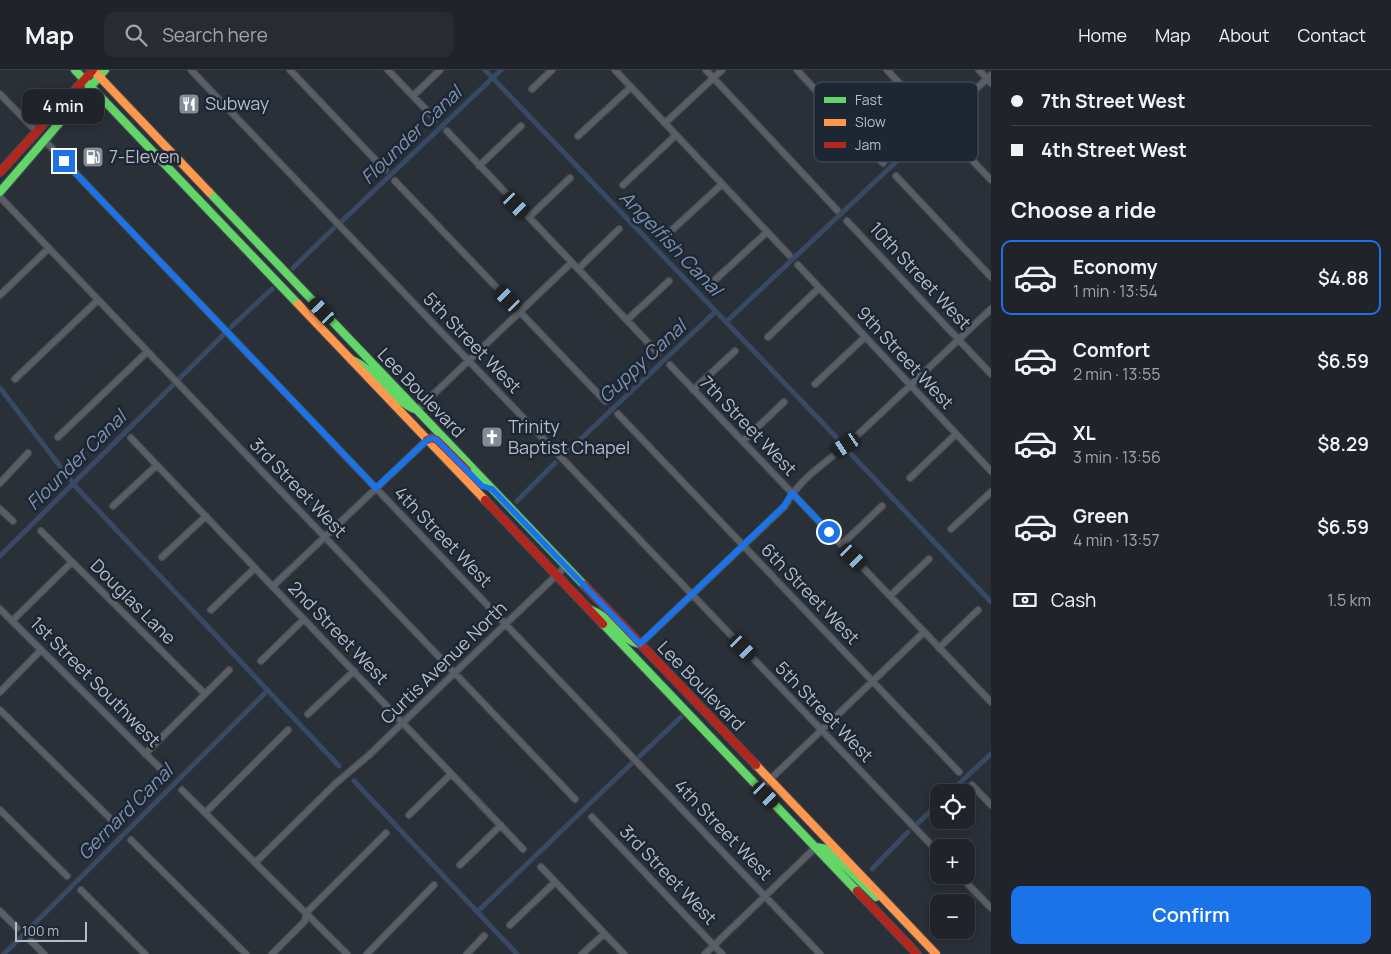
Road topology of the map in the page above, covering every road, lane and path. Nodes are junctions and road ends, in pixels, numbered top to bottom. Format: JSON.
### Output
{"nodes":[{"id":1,"x":75,"y":70,"type":"edge"},
{"id":2,"x":93,"y":70,"type":"edge"},
{"id":3,"x":105,"y":70,"type":"edge"},
{"id":4,"x":191,"y":70,"type":"edge"},
{"id":5,"x":290,"y":70,"type":"edge"},
{"id":6,"x":388,"y":70,"type":"edge"},
{"id":7,"x":440,"y":70,"type":"edge"},
{"id":8,"x":552,"y":70,"type":"edge"},
{"id":9,"x":615,"y":70,"type":"edge"},
{"id":10,"x":706,"y":70,"type":"edge"},
{"id":11,"x":722,"y":70,"type":"edge"},
{"id":12,"x":797,"y":70,"type":"edge"},
{"id":13,"x":887,"y":70,"type":"edge"},
{"id":14,"x":979,"y":70,"type":"edge"},
{"id":15,"x":99,"y":76,"type":"junction"},
{"id":16,"x":713,"y":78,"type":"junction"},
{"id":17,"x":990,"y":79,"type":"edge"},
{"id":18,"x":84,"y":80,"type":"junction"},
{"id":19,"x":898,"y":82,"type":"edge"},
{"id":20,"x":91,"y":86,"type":"junction"},
{"id":21,"x":631,"y":87,"type":"junction"},
{"id":22,"x":814,"y":88,"type":"edge"},
{"id":23,"x":532,"y":89,"type":"dead end"},
{"id":24,"x":978,"y":89,"type":"edge"},
{"id":25,"x":0,"y":94,"type":"edge"},
{"id":26,"x":413,"y":96,"type":"junction"},
{"id":27,"x":435,"y":119,"type":"dead end"},
{"id":28,"x":665,"y":123,"type":"junction"},
{"id":29,"x":521,"y":126,"type":"dead end"},
{"id":30,"x":37,"y":132,"type":"junction"},
{"id":31,"x":447,"y":132,"type":"dead end"},
{"id":32,"x":676,"y":135,"type":"junction"},
{"id":33,"x":578,"y":136,"type":"dead end"},
{"id":34,"x":44,"y":140,"type":"junction"},
{"id":35,"x":974,"y":162,"type":"edge"},
{"id":36,"x":479,"y":166,"type":"junction"},
{"id":37,"x":385,"y":170,"type":"dead end"},
{"id":38,"x":0,"y":172,"type":"edge"},
{"id":39,"x":896,"y":176,"type":"dead end"},
{"id":40,"x":570,"y":178,"type":"dead end"},
{"id":41,"x":395,"y":180,"type":"dead end"},
{"id":42,"x":991,"y":180,"type":"edge"},
{"id":43,"x":623,"y":184,"type":"dead end"},
{"id":44,"x":722,"y":184,"type":"junction"},
{"id":45,"x":0,"y":192,"type":"edge"},
{"id":46,"x":0,"y":197,"type":"edge"},
{"id":47,"x":837,"y":210,"type":"dead end"},
{"id":48,"x":529,"y":218,"type":"junction"},
{"id":49,"x":847,"y":221,"type":"dead end"},
{"id":50,"x":619,"y":229,"type":"dead end"},
{"id":51,"x":670,"y":232,"type":"dead end"},
{"id":52,"x":767,"y":232,"type":"junction"},
{"id":53,"x":49,"y":248,"type":"junction"},
{"id":54,"x":789,"y":255,"type":"dead end"},
{"id":55,"x":571,"y":263,"type":"junction"},
{"id":56,"x":798,"y":265,"type":"dead end"},
{"id":57,"x":578,"y":269,"type":"junction"},
{"id":58,"x":991,"y":277,"type":"edge"},
{"id":59,"x":715,"y":280,"type":"dead end"},
{"id":60,"x":669,"y":281,"type":"dead end"},
{"id":61,"x":819,"y":288,"type":"junction"},
{"id":62,"x":0,"y":295,"type":"edge"},
{"id":63,"x":98,"y":300,"type":"junction"},
{"id":64,"x":991,"y":308,"type":"edge"},
{"id":65,"x":520,"y":312,"type":"junction"},
{"id":66,"x":627,"y":320,"type":"junction"},
{"id":67,"x":768,"y":337,"type":"dead end"},
{"id":68,"x":865,"y":337,"type":"junction"},
{"id":69,"x":958,"y":339,"type":"junction"},
{"id":70,"x":735,"y":351,"type":"dead end"},
{"id":71,"x":147,"y":352,"type":"junction"},
{"id":72,"x":658,"y":353,"type":"dead end"},
{"id":73,"x":350,"y":360,"type":"junction"},
{"id":74,"x":468,"y":361,"type":"junction"},
{"id":75,"x":670,"y":366,"type":"dead end"},
{"id":76,"x":991,"y":374,"type":"edge"},
{"id":77,"x":15,"y":379,"type":"dead end"},
{"id":78,"x":815,"y":384,"type":"dead end"},
{"id":79,"x":910,"y":384,"type":"junction"},
{"id":80,"x":693,"y":390,"type":"junction"},
{"id":81,"x":605,"y":401,"type":"dead end"},
{"id":82,"x":784,"y":402,"type":"dead end"},
{"id":83,"x":417,"y":410,"type":"junction"},
{"id":84,"x":618,"y":414,"type":"dead end"},
{"id":85,"x":956,"y":434,"type":"junction"},
{"id":86,"x":58,"y":436,"type":"dead end"},
{"id":87,"x":131,"y":438,"type":"dead end"},
{"id":88,"x":427,"y":440,"type":"junction"},
{"id":89,"x":742,"y":441,"type":"junction"},
{"id":90,"x":28,"y":452,"type":"dead end"},
{"id":91,"x":157,"y":465,"type":"junction"},
{"id":92,"x":991,"y":471,"type":"edge"},
{"id":93,"x":910,"y":478,"type":"dead end"},
{"id":94,"x":0,"y":483,"type":"edge"},
{"id":95,"x":376,"y":488,"type":"junction"},
{"id":96,"x":492,"y":489,"type":"junction"},
{"id":97,"x":991,"y":492,"type":"edge"},
{"id":98,"x":792,"y":493,"type":"junction"},
{"id":99,"x":113,"y":506,"type":"dead end"},
{"id":100,"x":882,"y":506,"type":"dead end"},
{"id":101,"x":0,"y":509,"type":"edge"},
{"id":102,"x":206,"y":516,"type":"junction"},
{"id":103,"x":13,"y":521,"type":"dead end"},
{"id":104,"x":951,"y":529,"type":"dead end"},
{"id":105,"x":41,"y":531,"type":"dead end"},
{"id":106,"x":324,"y":537,"type":"junction"},
{"id":107,"x":841,"y":544,"type":"junction"},
{"id":108,"x":743,"y":545,"type":"junction"},
{"id":109,"x":162,"y":558,"type":"dead end"},
{"id":110,"x":930,"y":559,"type":"dead end"},
{"id":111,"x":72,"y":562,"type":"junction"},
{"id":112,"x":566,"y":566,"type":"junction"},
{"id":113,"x":255,"y":568,"type":"junction"},
{"id":114,"x":556,"y":576,"type":"junction"},
{"id":115,"x":273,"y":586,"type":"junction"},
{"id":116,"x":692,"y":594,"type":"junction"},
{"id":117,"x":890,"y":596,"type":"junction"},
{"id":118,"x":0,"y":609,"type":"edge"},
{"id":119,"x":589,"y":609,"type":"junction"},
{"id":120,"x":211,"y":610,"type":"dead end"},
{"id":121,"x":978,"y":610,"type":"dead end"},
{"id":122,"x":304,"y":619,"type":"junction"},
{"id":123,"x":12,"y":621,"type":"junction"},
{"id":124,"x":506,"y":624,"type":"junction"},
{"id":125,"x":924,"y":632,"type":"junction"},
{"id":126,"x":640,"y":644,"type":"junction"},
{"id":127,"x":939,"y":648,"type":"junction"},
{"id":128,"x":41,"y":650,"type":"junction"},
{"id":129,"x":261,"y":661,"type":"dead end"},
{"id":130,"x":229,"y":670,"type":"dead end"},
{"id":131,"x":354,"y":671,"type":"junction"},
{"id":132,"x":454,"y":673,"type":"junction"},
{"id":133,"x":873,"y":681,"type":"junction"},
{"id":134,"x":0,"y":692,"type":"edge"},
{"id":135,"x":205,"y":694,"type":"junction"},
{"id":136,"x":990,"y":699,"type":"edge"},
{"id":137,"x":0,"y":710,"type":"edge"},
{"id":138,"x":308,"y":714,"type":"dead end"},
{"id":139,"x":402,"y":722,"type":"junction"},
{"id":140,"x":288,"y":730,"type":"dead end"},
{"id":141,"x":821,"y":730,"type":"junction"},
{"id":142,"x":145,"y":754,"type":"junction"},
{"id":143,"x":960,"y":772,"type":"dead end"},
{"id":144,"x":451,"y":774,"type":"junction"},
{"id":145,"x":168,"y":776,"type":"dead end"},
{"id":146,"x":769,"y":780,"type":"junction"},
{"id":147,"x":975,"y":788,"type":"edge"},
{"id":148,"x":760,"y":789,"type":"junction"},
{"id":149,"x":182,"y":790,"type":"dead end"},
{"id":150,"x":575,"y":800,"type":"dead end"},
{"id":151,"x":991,"y":805,"type":"edge"},
{"id":152,"x":0,"y":810,"type":"edge"},
{"id":153,"x":205,"y":813,"type":"junction"},
{"id":154,"x":408,"y":815,"type":"dead end"},
{"id":155,"x":592,"y":817,"type":"dead end"},
{"id":156,"x":501,"y":825,"type":"junction"},
{"id":157,"x":118,"y":826,"type":"dead end"},
{"id":158,"x":386,"y":833,"type":"dead end"},
{"id":159,"x":131,"y":840,"type":"dead end"},
{"id":160,"x":930,"y":844,"type":"edge"},
{"id":161,"x":816,"y":848,"type":"junction"},
{"id":162,"x":523,"y":849,"type":"dead end"},
{"id":163,"x":255,"y":863,"type":"junction"},
{"id":164,"x":460,"y":864,"type":"dead end"},
{"id":165,"x":541,"y":867,"type":"dead end"},
{"id":166,"x":67,"y":876,"type":"dead end"},
{"id":167,"x":555,"y":882,"type":"junction"},
{"id":168,"x":968,"y":884,"type":"edge"},
{"id":169,"x":434,"y":885,"type":"dead end"},
{"id":170,"x":81,"y":890,"type":"dead end"},
{"id":171,"x":765,"y":896,"type":"junction"},
{"id":172,"x":881,"y":897,"type":"junction"},
{"id":173,"x":991,"y":908,"type":"edge"},
{"id":174,"x":0,"y":911,"type":"edge"},
{"id":175,"x":306,"y":913,"type":"junction"},
{"id":176,"x":510,"y":925,"type":"dead end"},
{"id":177,"x":17,"y":928,"type":"dead end"},
{"id":178,"x":604,"y":934,"type":"junction"},
{"id":179,"x":484,"y":936,"type":"dead end"},
{"id":180,"x":31,"y":941,"type":"dead end"},
{"id":181,"x":714,"y":945,"type":"junction"},
{"id":182,"x":44,"y":954,"type":"edge"},
{"id":183,"x":145,"y":954,"type":"edge"},
{"id":184,"x":246,"y":954,"type":"edge"},
{"id":185,"x":272,"y":954,"type":"edge"},
{"id":186,"x":347,"y":954,"type":"edge"},
{"id":187,"x":367,"y":954,"type":"edge"},
{"id":188,"x":467,"y":954,"type":"edge"},
{"id":189,"x":582,"y":954,"type":"edge"},
{"id":190,"x":624,"y":954,"type":"edge"},
{"id":191,"x":705,"y":954,"type":"edge"},
{"id":192,"x":722,"y":954,"type":"edge"},
{"id":193,"x":820,"y":954,"type":"edge"},
{"id":194,"x":917,"y":954,"type":"edge"},
{"id":195,"x":936,"y":954,"type":"edge"}],
"edges":[{"from":1,"to":18,"type":"main road","name":"Lee Boulevard"},
{"from":2,"to":15,"type":"main road","name":"Lee Boulevard"},
{"from":2,"to":18,"type":"main road"},
{"from":3,"to":15,"type":"main road"},
{"from":4,"to":74,"type":"street","name":"5th Street West"},
{"from":5,"to":37,"type":"street"},
{"from":6,"to":26,"type":"street"},
{"from":7,"to":26,"type":"street"},
{"from":8,"to":23,"type":"street"},
{"from":9,"to":21,"type":"street"},
{"from":10,"to":16,"type":"street"},
{"from":11,"to":16,"type":"street"},
{"from":12,"to":22,"type":"street"},
{"from":13,"to":19,"type":"street"},
{"from":14,"to":17,"type":"street"},
{"from":15,"to":20,"type":"main road"},
{"from":15,"to":83,"type":"main road","name":"Lee Boulevard"},
{"from":16,"to":28,"type":"street"},
{"from":16,"to":47,"type":"street"},
{"from":17,"to":24,"type":"street"},
{"from":18,"to":20,"type":"main road","name":"Lee Boulevard"},
{"from":18,"to":30,"type":"main road"},
{"from":20,"to":34,"type":"main road"},
{"from":20,"to":73,"type":"main road","name":"Lee Boulevard"},
{"from":21,"to":28,"type":"street"},
{"from":21,"to":33,"type":"street"},
{"from":25,"to":30,"type":"street"},
{"from":26,"to":27,"type":"street"},
{"from":28,"to":32,"type":"street"},
{"from":29,"to":36,"type":"street"},
{"from":30,"to":38,"type":"main road"},
{"from":31,"to":36,"type":"street"},
{"from":32,"to":43,"type":"street"},
{"from":32,"to":44,"type":"street"},
{"from":34,"to":45,"type":"main road"},
{"from":34,"to":95,"type":"street","name":"4th Street West"},
{"from":35,"to":42,"type":"street"},
{"from":36,"to":48,"type":"street"},
{"from":39,"to":58,"type":"street"},
{"from":40,"to":48,"type":"street"},
{"from":41,"to":65,"type":"street"},
{"from":44,"to":51,"type":"street"},
{"from":44,"to":52,"type":"street"},
{"from":46,"to":53,"type":"street","name":"3rd Street West"},
{"from":48,"to":55,"type":"street"},
{"from":49,"to":69,"type":"street","name":"10th Street West"},
{"from":50,"to":57,"type":"street"},
{"from":52,"to":54,"type":"street"},
{"from":52,"to":59,"type":"street"},
{"from":53,"to":62,"type":"street"},
{"from":53,"to":63,"type":"street","name":"3rd Street West"},
{"from":55,"to":57,"type":"street"},
{"from":55,"to":65,"type":"street"},
{"from":56,"to":61,"type":"street","name":"9th Street West"},
{"from":57,"to":66,"type":"street"},
{"from":60,"to":66,"type":"street"},
{"from":61,"to":67,"type":"street"},
{"from":61,"to":68,"type":"street","name":"9th Street West"},
{"from":63,"to":71,"type":"street","name":"3rd Street West"},
{"from":63,"to":77,"type":"street"},
{"from":64,"to":69,"type":"street"},
{"from":65,"to":74,"type":"street"},
{"from":65,"to":81,"type":"street"},
{"from":66,"to":72,"type":"street"},
{"from":68,"to":78,"type":"street"},
{"from":68,"to":79,"type":"street","name":"9th Street West"},
{"from":69,"to":76,"type":"street","name":"10th Street West"},
{"from":69,"to":79,"type":"street"},
{"from":70,"to":80,"type":"street"},
{"from":71,"to":86,"type":"street"},
{"from":71,"to":106,"type":"street","name":"3rd Street West"},
{"from":73,"to":83,"type":"main road"},
{"from":73,"to":88,"type":"main road","name":"Lee Boulevard"},
{"from":74,"to":83,"type":"street"},
{"from":74,"to":116,"type":"street","name":"5th Street West"},
{"from":75,"to":80,"type":"street","name":"7th Street West"},
{"from":79,"to":85,"type":"street","name":"9th Street West"},
{"from":79,"to":98,"type":"street"},
{"from":80,"to":89,"type":"street","name":"7th Street West"},
{"from":82,"to":89,"type":"street"},
{"from":83,"to":96,"type":"main road","name":"Lee Boulevard"},
{"from":84,"to":108,"type":"street","name":"6th Street West"},
{"from":85,"to":92,"type":"street","name":"9th Street West"},
{"from":85,"to":93,"type":"street"},
{"from":87,"to":91,"type":"street","name":"2nd Street West"},
{"from":88,"to":95,"type":"street"},
{"from":88,"to":96,"type":"main road"},
{"from":88,"to":114,"type":"main road","name":"Lee Boulevard"},
{"from":89,"to":98,"type":"street","name":"7th Street West"},
{"from":90,"to":94,"type":"street"},
{"from":91,"to":99,"type":"street"},
{"from":91,"to":102,"type":"street","name":"2nd Street West"},
{"from":95,"to":106,"type":"street"},
{"from":95,"to":124,"type":"street","name":"4th Street West"},
{"from":96,"to":112,"type":"main road","name":"Lee Boulevard"},
{"from":97,"to":104,"type":"street"},
{"from":98,"to":107,"type":"street","name":"7th Street West"},
{"from":98,"to":108,"type":"street"},
{"from":100,"to":107,"type":"street"},
{"from":101,"to":103,"type":"street"},
{"from":102,"to":109,"type":"street"},
{"from":102,"to":113,"type":"street","name":"2nd Street West"},
{"from":105,"to":111,"type":"street","name":"Douglas Lane"},
{"from":106,"to":115,"type":"street"},
{"from":106,"to":132,"type":"street","name":"3rd Street West"},
{"from":107,"to":117,"type":"street","name":"7th Street West"},
{"from":108,"to":116,"type":"street"},
{"from":108,"to":133,"type":"street","name":"6th Street West"},
{"from":110,"to":117,"type":"street"},
{"from":111,"to":123,"type":"street"},
{"from":111,"to":135,"type":"street","name":"Douglas Lane"},
{"from":112,"to":114,"type":"street","name":"Curtis Avenue North"},
{"from":112,"to":126,"type":"main road","name":"Lee Boulevard"},
{"from":113,"to":115,"type":"street","name":"2nd Street West"},
{"from":113,"to":120,"type":"street"},
{"from":114,"to":119,"type":"main road","name":"Lee Boulevard"},
{"from":114,"to":124,"type":"street","name":"Curtis Avenue North"},
{"from":115,"to":122,"type":"street","name":"2nd Street West"},
{"from":116,"to":126,"type":"street"},
{"from":116,"to":141,"type":"street","name":"5th Street West"},
{"from":117,"to":125,"type":"street","name":"7th Street West"},
{"from":118,"to":123,"type":"street","name":"1st Street Southwest"},
{"from":119,"to":126,"type":"main road"},
{"from":119,"to":148,"type":"main road","name":"Lee Boulevard"},
{"from":121,"to":127,"type":"street"},
{"from":122,"to":129,"type":"street"},
{"from":122,"to":131,"type":"street","name":"2nd Street West"},
{"from":123,"to":128,"type":"street","name":"1st Street Southwest"},
{"from":124,"to":132,"type":"street","name":"Curtis Avenue North"},
{"from":124,"to":171,"type":"street","name":"4th Street West"},
{"from":125,"to":127,"type":"street","name":"7th Street West"},
{"from":125,"to":133,"type":"street"},
{"from":126,"to":146,"type":"main road","name":"Lee Boulevard"},
{"from":127,"to":136,"type":"street","name":"7th Street West"},
{"from":128,"to":134,"type":"street"},
{"from":128,"to":142,"type":"street","name":"1st Street Southwest"},
{"from":130,"to":135,"type":"street"},
{"from":131,"to":138,"type":"street"},
{"from":131,"to":139,"type":"street","name":"2nd Street West"},
{"from":132,"to":139,"type":"street","name":"Curtis Avenue North"},
{"from":132,"to":150,"type":"street","name":"3rd Street West"},
{"from":133,"to":141,"type":"street"},
{"from":133,"to":143,"type":"street","name":"6th Street West"},
{"from":135,"to":142,"type":"street"},
{"from":137,"to":157,"type":"street"},
{"from":139,"to":144,"type":"street","name":"2nd Street West"},
{"from":139,"to":163,"type":"street","name":"Curtis Avenue North"},
{"from":140,"to":153,"type":"street"},
{"from":141,"to":146,"type":"street"},
{"from":141,"to":160,"type":"street","name":"5th Street West"},
{"from":142,"to":145,"type":"street","name":"1st Street Southwest"},
{"from":144,"to":154,"type":"street"},
{"from":144,"to":156,"type":"street","name":"2nd Street West"},
{"from":146,"to":148,"type":"street"},
{"from":146,"to":172,"type":"main road","name":"Lee Boulevard"},
{"from":147,"to":151,"type":"street"},
{"from":148,"to":161,"type":"main road","name":"Lee Boulevard"},
{"from":149,"to":153,"type":"street"},
{"from":152,"to":166,"type":"street"},
{"from":153,"to":163,"type":"street"},
{"from":155,"to":181,"type":"street","name":"3rd Street West"},
{"from":156,"to":162,"type":"street","name":"2nd Street West"},
{"from":156,"to":164,"type":"street"},
{"from":158,"to":175,"type":"street"},
{"from":159,"to":184,"type":"street"},
{"from":161,"to":171,"type":"street"},
{"from":161,"to":172,"type":"main road"},
{"from":161,"to":194,"type":"main road","name":"Lee Boulevard"},
{"from":163,"to":175,"type":"street"},
{"from":165,"to":167,"type":"street"},
{"from":167,"to":176,"type":"street"},
{"from":167,"to":178,"type":"street"},
{"from":168,"to":173,"type":"street"},
{"from":169,"to":187,"type":"street"},
{"from":170,"to":183,"type":"street"},
{"from":171,"to":181,"type":"street"},
{"from":171,"to":193,"type":"street","name":"4th Street West"},
{"from":172,"to":195,"type":"main road","name":"Lee Boulevard"},
{"from":174,"to":177,"type":"street"},
{"from":175,"to":185,"type":"street"},
{"from":175,"to":186,"type":"street"},
{"from":178,"to":189,"type":"street"},
{"from":178,"to":190,"type":"street"},
{"from":179,"to":188,"type":"street"},
{"from":180,"to":182,"type":"street"},
{"from":181,"to":191,"type":"street"},
{"from":181,"to":192,"type":"street","name":"3rd Street West"}]}
